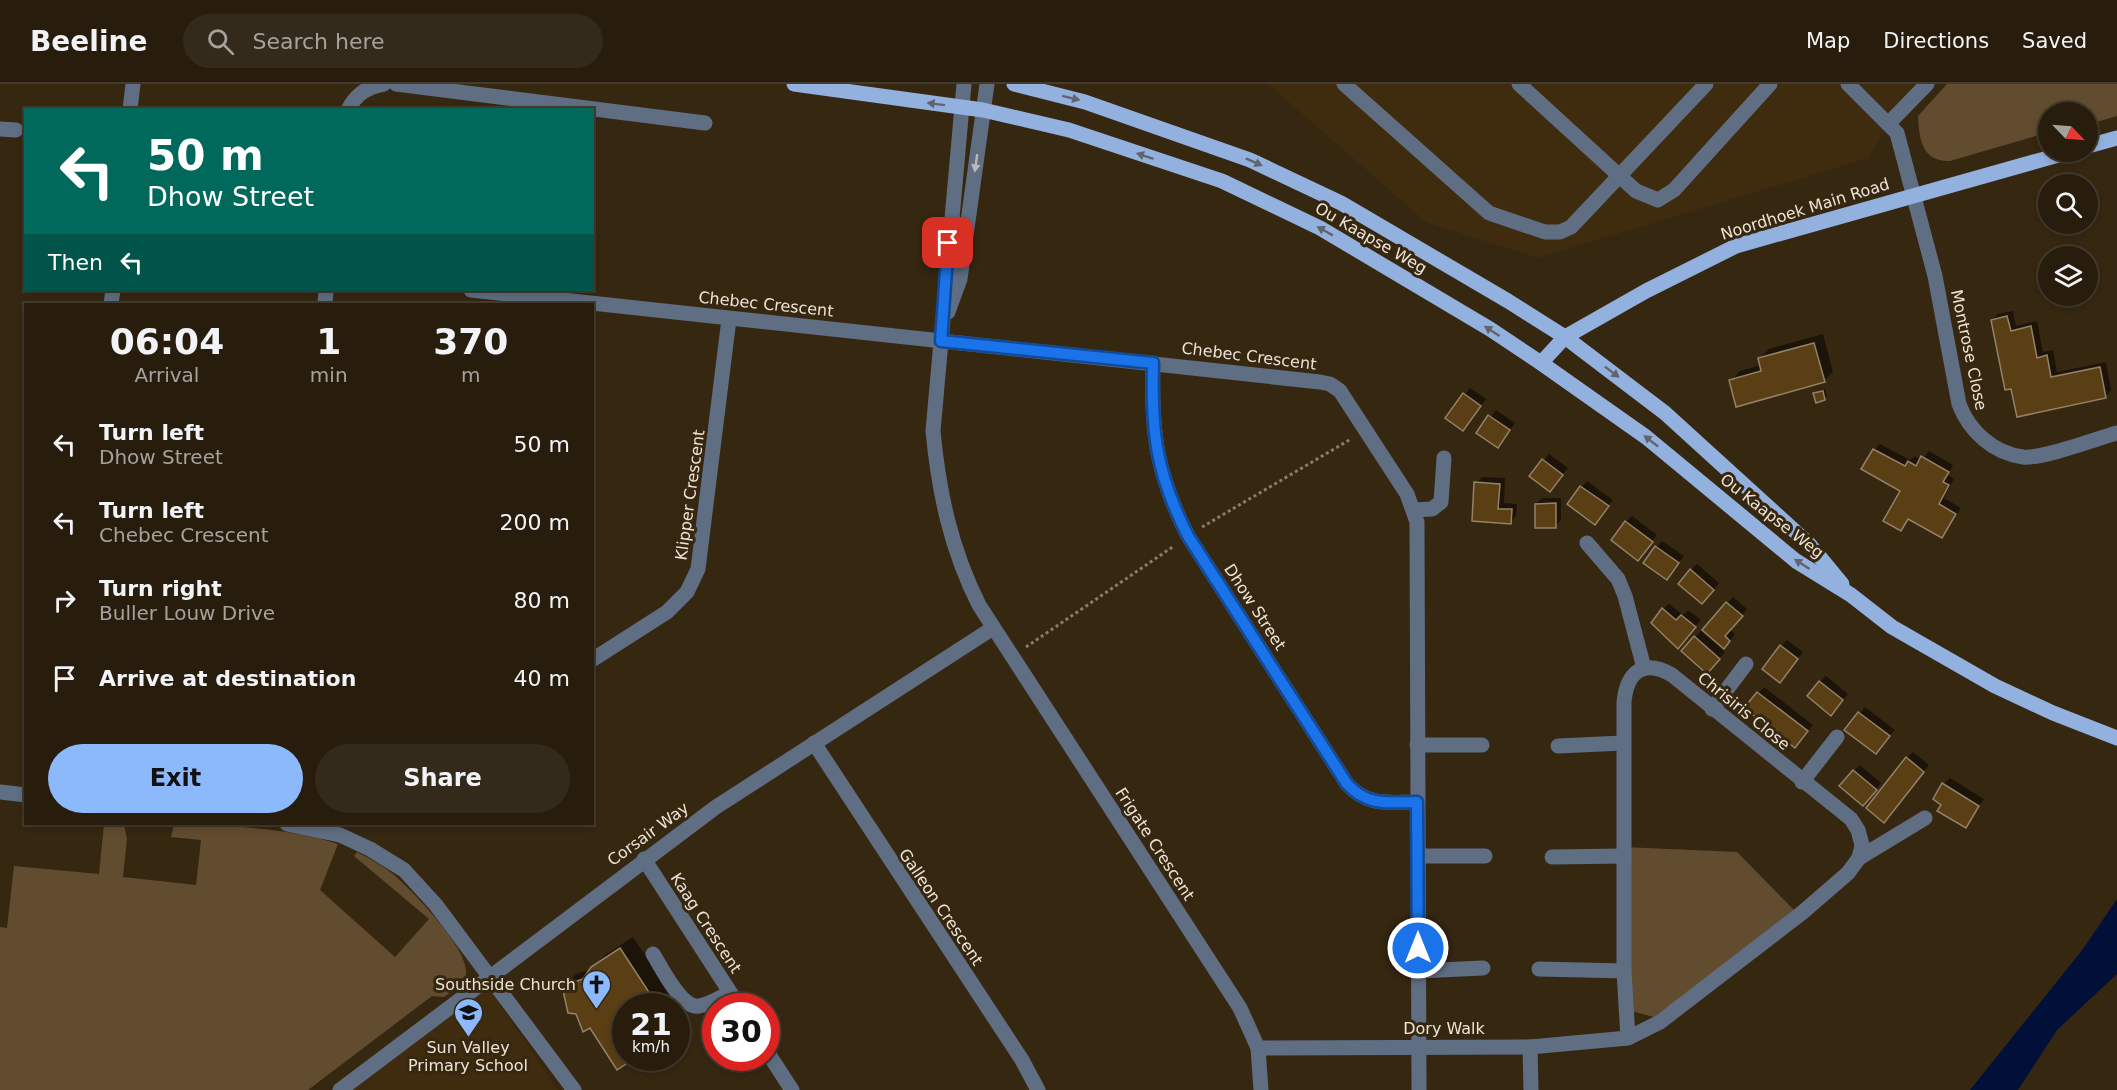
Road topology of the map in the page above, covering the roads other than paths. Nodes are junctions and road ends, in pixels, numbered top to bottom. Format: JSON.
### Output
{"nodes":[{"id":1,"x":133,"y":84,"type":"edge"},
{"id":2,"x":384,"y":84,"type":"edge"},
{"id":3,"x":396,"y":84,"type":"edge"},
{"id":4,"x":795,"y":84,"type":"edge"},
{"id":5,"x":964,"y":84,"type":"edge"},
{"id":6,"x":987,"y":84,"type":"edge"},
{"id":7,"x":1014,"y":84,"type":"edge"},
{"id":8,"x":1344,"y":84,"type":"edge"},
{"id":9,"x":1519,"y":84,"type":"edge"},
{"id":10,"x":1706,"y":84,"type":"edge"},
{"id":11,"x":1770,"y":84,"type":"edge"},
{"id":12,"x":1848,"y":84,"type":"edge"},
{"id":13,"x":1927,"y":84,"type":"edge"},
{"id":14,"x":961,"y":107,"type":"junction"},
{"id":15,"x":130,"y":108,"type":"edge"},
{"id":16,"x":349,"y":108,"type":"edge"},
{"id":17,"x":586,"y":108,"type":"edge"},
{"id":18,"x":594,"y":109,"type":"edge"},
{"id":19,"x":983,"y":110,"type":"junction"},
{"id":20,"x":705,"y":123,"type":"dead end"},
{"id":21,"x":1888,"y":123,"type":"junction"},
{"id":22,"x":0,"y":129,"type":"edge"},
{"id":23,"x":16,"y":130,"type":"dead end"},
{"id":24,"x":2117,"y":138,"type":"edge"},
{"id":25,"x":2098,"y":143,"type":"edge"},
{"id":26,"x":2038,"y":160,"type":"edge"},
{"id":27,"x":1620,"y":176,"type":"junction"},
{"id":28,"x":1914,"y":194,"type":"junction"},
{"id":29,"x":477,"y":291,"type":"edge"},
{"id":30,"x":532,"y":300,"type":"edge"},
{"id":31,"x":563,"y":303,"type":"edge"},
{"id":32,"x":594,"y":306,"type":"edge"},
{"id":33,"x":729,"y":319,"type":"junction"},
{"id":34,"x":942,"y":333,"type":"junction"},
{"id":35,"x":1565,"y":337,"type":"junction"},
{"id":36,"x":1153,"y":363,"type":"junction"},
{"id":37,"x":1541,"y":363,"type":"junction"},
{"id":38,"x":2117,"y":433,"type":"edge"},
{"id":39,"x":1444,"y":458,"type":"dead end"},
{"id":40,"x":1414,"y":510,"type":"junction"},
{"id":41,"x":1587,"y":543,"type":"dead end"},
{"id":42,"x":1851,"y":595,"type":"junction"},
{"id":43,"x":993,"y":628,"type":"junction"},
{"id":44,"x":594,"y":659,"type":"edge"},
{"id":45,"x":1746,"y":664,"type":"dead end"},
{"id":46,"x":1644,"y":668,"type":"junction"},
{"id":47,"x":1712,"y":709,"type":"junction"},
{"id":48,"x":1837,"y":737,"type":"dead end"},
{"id":49,"x":2117,"y":738,"type":"edge"},
{"id":50,"x":814,"y":743,"type":"junction"},
{"id":51,"x":1623,"y":743,"type":"junction"},
{"id":52,"x":1417,"y":745,"type":"junction"},
{"id":53,"x":1482,"y":745,"type":"dead end"},
{"id":54,"x":1558,"y":746,"type":"dead end"},
{"id":55,"x":1802,"y":782,"type":"junction"},
{"id":56,"x":0,"y":792,"type":"edge"},
{"id":57,"x":24,"y":795,"type":"edge"},
{"id":58,"x":1417,"y":802,"type":"junction"},
{"id":59,"x":1925,"y":818,"type":"dead end"},
{"id":60,"x":291,"y":825,"type":"edge"},
{"id":61,"x":1418,"y":856,"type":"junction"},
{"id":62,"x":1485,"y":856,"type":"dead end"},
{"id":63,"x":1624,"y":856,"type":"junction"},
{"id":64,"x":1552,"y":857,"type":"dead end"},
{"id":65,"x":1859,"y":858,"type":"junction"},
{"id":66,"x":644,"y":859,"type":"junction"},
{"id":67,"x":653,"y":954,"type":"dead end"},
{"id":68,"x":1483,"y":968,"type":"dead end"},
{"id":69,"x":1539,"y":969,"type":"dead end"},
{"id":70,"x":1418,"y":970,"type":"junction"},
{"id":71,"x":1624,"y":971,"type":"junction"},
{"id":72,"x":489,"y":975,"type":"junction"},
{"id":73,"x":730,"y":993,"type":"edge"},
{"id":74,"x":702,"y":1006,"type":"edge"},
{"id":75,"x":1628,"y":1038,"type":"junction"},
{"id":76,"x":1419,"y":1046,"type":"junction"},
{"id":77,"x":1530,"y":1047,"type":"junction"},
{"id":78,"x":1258,"y":1048,"type":"junction"},
{"id":79,"x":780,"y":1071,"type":"edge"},
{"id":80,"x":340,"y":1090,"type":"edge"},
{"id":81,"x":574,"y":1090,"type":"edge"},
{"id":82,"x":792,"y":1090,"type":"edge"},
{"id":83,"x":1038,"y":1090,"type":"edge"},
{"id":84,"x":1260,"y":1090,"type":"edge"},
{"id":85,"x":1419,"y":1090,"type":"edge"},
{"id":86,"x":1531,"y":1090,"type":"edge"}],
"edges":[{"from":1,"to":15,"type":"street"},
{"from":2,"to":16,"type":"street"},
{"from":3,"to":17,"type":"street"},
{"from":14,"to":4,"type":"main road","name":"Ou Kaapse Weg","one_way":true},
{"from":5,"to":14,"type":"street"},
{"from":6,"to":19,"type":"street"},
{"from":7,"to":35,"type":"main road","name":"Ou Kaapse Weg","one_way":true},
{"from":8,"to":27,"type":"street"},
{"from":9,"to":27,"type":"street"},
{"from":10,"to":27,"type":"street"},
{"from":11,"to":27,"type":"street"},
{"from":12,"to":21,"type":"street","name":"Montrose Close"},
{"from":13,"to":21,"type":"street"},
{"from":14,"to":19,"type":"main road","name":"Ou Kaapse Weg"},
{"from":14,"to":34,"type":"street"},
{"from":18,"to":20,"type":"street"},
{"from":19,"to":34,"type":"street","one_way":true},
{"from":37,"to":19,"type":"main road","name":"Ou Kaapse Weg","one_way":true},
{"from":21,"to":28,"type":"street","name":"Montrose Close"},
{"from":22,"to":23,"type":"street"},
{"from":24,"to":25,"type":"main road"},
{"from":26,"to":28,"type":"main road","name":"Noordhoek Main Road"},
{"from":28,"to":35,"type":"main road","name":"Noordhoek Main Road"},
{"from":28,"to":38,"type":"street","name":"Montrose Close"},
{"from":29,"to":30,"type":"street","name":"Chebec Crescent"},
{"from":30,"to":31,"type":"street","name":"Chebec Crescent"},
{"from":32,"to":33,"type":"street","name":"Chebec Crescent"},
{"from":33,"to":34,"type":"street","name":"Chebec Crescent"},
{"from":33,"to":44,"type":"street","name":"Klipper Crescent"},
{"from":34,"to":36,"type":"street","name":"Chebec Crescent"},
{"from":34,"to":43,"type":"street","name":"Frigate Crescent"},
{"from":35,"to":37,"type":"main road","name":"Noordhoek Main Road"},
{"from":35,"to":42,"type":"main road","name":"Ou Kaapse Weg","one_way":true},
{"from":36,"to":40,"type":"street","name":"Chebec Crescent"},
{"from":36,"to":58,"type":"street","name":"Dhow Street"},
{"from":42,"to":37,"type":"main road","name":"Ou Kaapse Weg","one_way":true},
{"from":39,"to":40,"type":"street"},
{"from":40,"to":52,"type":"street","name":"Chebec Crescent"},
{"from":41,"to":46,"type":"street"},
{"from":42,"to":49,"type":"main road","name":"Ou Kaapse Weg"},
{"from":43,"to":50,"type":"street","name":"Corsair Way"},
{"from":43,"to":78,"type":"street","name":"Frigate Crescent"},
{"from":45,"to":47,"type":"street"},
{"from":46,"to":47,"type":"street","name":"Chrisiris Close"},
{"from":46,"to":51,"type":"street"},
{"from":47,"to":55,"type":"street","name":"Chrisiris Close"},
{"from":48,"to":55,"type":"street"},
{"from":50,"to":66,"type":"street","name":"Corsair Way"},
{"from":50,"to":83,"type":"street","name":"Galleon Crescent"},
{"from":51,"to":54,"type":"street"},
{"from":51,"to":63,"type":"street"},
{"from":52,"to":53,"type":"street"},
{"from":52,"to":58,"type":"street","name":"Chebec Crescent"},
{"from":55,"to":65,"type":"street","name":"Chrisiris Close"},
{"from":56,"to":57,"type":"street"},
{"from":58,"to":61,"type":"street","name":"Chebec Crescent"},
{"from":59,"to":65,"type":"street"},
{"from":60,"to":72,"type":"street"},
{"from":61,"to":62,"type":"street"},
{"from":61,"to":70,"type":"street","name":"Chebec Crescent"},
{"from":63,"to":64,"type":"street"},
{"from":63,"to":71,"type":"street"},
{"from":65,"to":75,"type":"street"},
{"from":66,"to":72,"type":"street","name":"Corsair Way"},
{"from":66,"to":73,"type":"street","name":"Kaag Crescent"},
{"from":67,"to":74,"type":"street"},
{"from":68,"to":70,"type":"street"},
{"from":69,"to":71,"type":"street"},
{"from":70,"to":76,"type":"street","name":"Chebec Crescent"},
{"from":71,"to":75,"type":"street"},
{"from":72,"to":80,"type":"street","name":"Corsair Way"},
{"from":72,"to":81,"type":"street"},
{"from":75,"to":77,"type":"street","name":"Dory Walk"},
{"from":76,"to":77,"type":"street","name":"Dory Walk"},
{"from":76,"to":78,"type":"street","name":"Dory Walk"},
{"from":76,"to":85,"type":"street","name":"Chebec Crescent"},
{"from":77,"to":86,"type":"street"},
{"from":78,"to":84,"type":"street","name":"Frigate Crescent"},
{"from":79,"to":82,"type":"street"}]}
